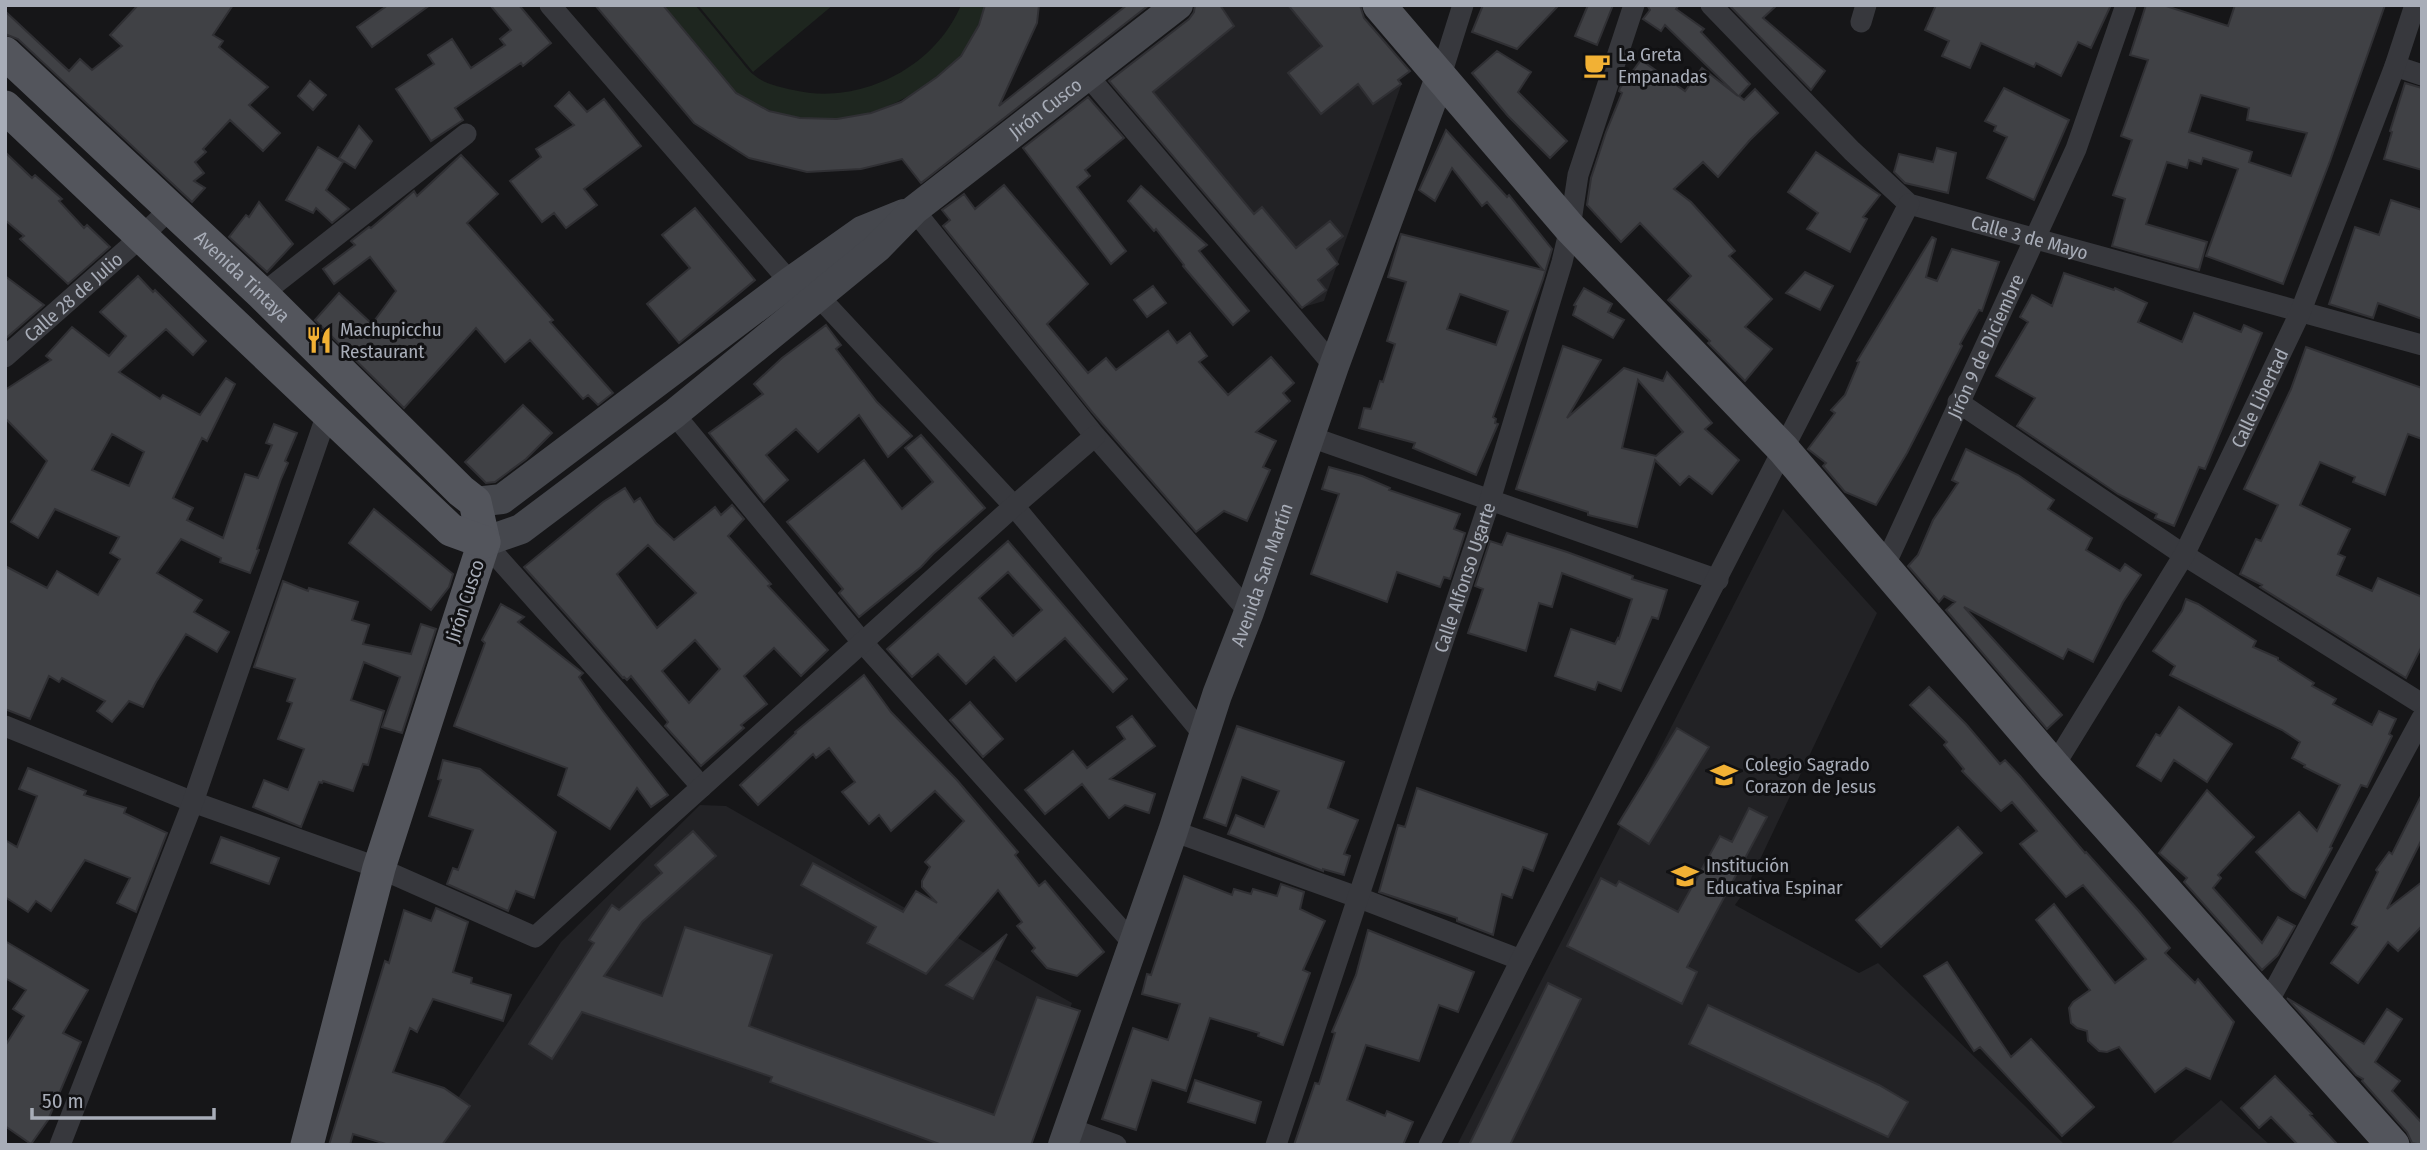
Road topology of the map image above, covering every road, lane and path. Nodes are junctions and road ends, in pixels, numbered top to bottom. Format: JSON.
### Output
{"nodes":[{"id":1,"x":551,"y":5,"type":"edge"},
{"id":2,"x":1178,"y":5,"type":"edge"},
{"id":3,"x":1379,"y":5,"type":"edge"},
{"id":4,"x":1463,"y":5,"type":"edge"},
{"id":5,"x":1634,"y":5,"type":"edge"},
{"id":6,"x":1711,"y":5,"type":"edge"},
{"id":7,"x":2126,"y":5,"type":"edge"},
{"id":8,"x":2415,"y":5,"type":"edge"},
{"id":9,"x":5,"y":53,"type":"edge"},
{"id":10,"x":2395,"y":66,"type":"junction"},
{"id":11,"x":1441,"y":75,"type":"junction"},
{"id":12,"x":2422,"y":75,"type":"edge"},
{"id":13,"x":1088,"y":76,"type":"junction"},
{"id":14,"x":5,"y":107,"type":"edge"},
{"id":15,"x":466,"y":134,"type":"dead end"},
{"id":16,"x":1909,"y":204,"type":"junction"},
{"id":17,"x":170,"y":208,"type":"junction"},
{"id":18,"x":914,"y":210,"type":"junction"},
{"id":19,"x":1570,"y":228,"type":"junction"},
{"id":20,"x":142,"y":236,"type":"junction"},
{"id":21,"x":2036,"y":239,"type":"junction"},
{"id":22,"x":790,"y":282,"type":"junction"},
{"id":23,"x":261,"y":294,"type":"junction"},
{"id":24,"x":819,"y":297,"type":"junction"},
{"id":25,"x":2300,"y":313,"type":"junction"},
{"id":26,"x":2422,"y":345,"type":"edge"},
{"id":27,"x":5,"y":357,"type":"edge"},
{"id":28,"x":1334,"y":366,"type":"junction"},
{"id":29,"x":1958,"y":402,"type":"junction"},
{"id":30,"x":327,"y":414,"type":"junction"},
{"id":31,"x":674,"y":414,"type":"junction"},
{"id":32,"x":1095,"y":436,"type":"junction"},
{"id":33,"x":1311,"y":437,"type":"junction"},
{"id":34,"x":1783,"y":449,"type":"junction"},
{"id":35,"x":1490,"y":500,"type":"junction"},
{"id":36,"x":475,"y":502,"type":"junction"},
{"id":37,"x":1014,"y":506,"type":"junction"},
{"id":38,"x":484,"y":542,"type":"junction"},
{"id":39,"x":2185,"y":555,"type":"junction"},
{"id":40,"x":1884,"y":567,"type":"junction"},
{"id":41,"x":1718,"y":580,"type":"junction"},
{"id":42,"x":1249,"y":612,"type":"junction"},
{"id":43,"x":863,"y":643,"type":"junction"},
{"id":44,"x":2422,"y":704,"type":"edge"},
{"id":45,"x":2422,"y":718,"type":"edge"},
{"id":46,"x":5,"y":726,"type":"edge"},
{"id":47,"x":1204,"y":734,"type":"junction"},
{"id":48,"x":2054,"y":766,"type":"junction"},
{"id":49,"x":702,"y":787,"type":"junction"},
{"id":50,"x":193,"y":802,"type":"junction"},
{"id":51,"x":1173,"y":831,"type":"junction"},
{"id":52,"x":379,"y":868,"type":"junction"},
{"id":53,"x":1357,"y":898,"type":"junction"},
{"id":54,"x":1133,"y":943,"type":"junction"},
{"id":55,"x":1521,"y":960,"type":"junction"},
{"id":56,"x":2267,"y":1004,"type":"junction"},
{"id":57,"x":1066,"y":1136,"type":"edge"},
{"id":58,"x":60,"y":1145,"type":"edge"},
{"id":59,"x":307,"y":1145,"type":"edge"},
{"id":60,"x":1116,"y":1145,"type":"edge"},
{"id":61,"x":1276,"y":1145,"type":"edge"},
{"id":62,"x":1429,"y":1145,"type":"edge"},
{"id":63,"x":2393,"y":1145,"type":"edge"}],
"edges":[{"from":1,"to":22,"type":"street"},
{"from":2,"to":13,"type":"street","name":"Jirón Cusco"},
{"from":3,"to":11,"type":"main road"},
{"from":4,"to":11,"type":"street","name":"Avenida San Martín"},
{"from":5,"to":19,"type":"street","name":"Calle Alfonso Ugarte"},
{"from":6,"to":16,"type":"street","name":"Calle 3 de Mayo"},
{"from":7,"to":21,"type":"street","name":"Jirón 9 de Diciembre"},
{"from":8,"to":10,"type":"street","name":"Calle Libertad"},
{"from":9,"to":17,"type":"main road","name":"Avenida Tintaya"},
{"from":10,"to":12,"type":"street"},
{"from":10,"to":25,"type":"street","name":"Calle Libertad"},
{"from":11,"to":19,"type":"main road"},
{"from":11,"to":28,"type":"street","name":"Avenida San Martín"},
{"from":13,"to":18,"type":"street","name":"Jirón Cusco"},
{"from":13,"to":28,"type":"street"},
{"from":14,"to":20,"type":"main road"},
{"from":15,"to":23,"type":"street"},
{"from":16,"to":21,"type":"street","name":"Calle 3 de Mayo"},
{"from":16,"to":34,"type":"street"},
{"from":17,"to":20,"type":"street","name":"Calle 28 de Julio"},
{"from":17,"to":23,"type":"main road","name":"Avenida Tintaya"},
{"from":18,"to":22,"type":"street","name":"Jirón Cusco"},
{"from":18,"to":24,"type":"street","name":"Jirón Cusco"},
{"from":18,"to":32,"type":"street"},
{"from":19,"to":34,"type":"main road"},
{"from":19,"to":35,"type":"street","name":"Calle Alfonso Ugarte"},
{"from":20,"to":27,"type":"street","name":"Calle 28 de Julio"},
{"from":20,"to":30,"type":"main road"},
{"from":21,"to":25,"type":"street","name":"Calle 3 de Mayo"},
{"from":21,"to":29,"type":"street","name":"Jirón 9 de Diciembre"},
{"from":22,"to":36,"type":"street","name":"Jirón Cusco"},
{"from":23,"to":36,"type":"main road","name":"Avenida Tintaya"},
{"from":24,"to":31,"type":"street","name":"Jirón Cusco"},
{"from":24,"to":37,"type":"street"},
{"from":25,"to":26,"type":"street","name":"Calle 3 de Mayo"},
{"from":25,"to":39,"type":"street","name":"Calle Libertad"},
{"from":28,"to":33,"type":"street","name":"Avenida San Martín"},
{"from":29,"to":39,"type":"street"},
{"from":29,"to":40,"type":"street","name":"Jirón 9 de Diciembre"},
{"from":30,"to":38,"type":"main road"},
{"from":30,"to":50,"type":"street"},
{"from":31,"to":38,"type":"street","name":"Jirón Cusco"},
{"from":31,"to":43,"type":"street"},
{"from":32,"to":37,"type":"street"},
{"from":32,"to":42,"type":"street"},
{"from":33,"to":35,"type":"street"},
{"from":33,"to":42,"type":"street","name":"Avenida San Martín"},
{"from":34,"to":40,"type":"main road"},
{"from":34,"to":41,"type":"street"},
{"from":35,"to":41,"type":"street"},
{"from":35,"to":53,"type":"street","name":"Calle Alfonso Ugarte"},
{"from":36,"to":38,"type":"main road"},
{"from":37,"to":43,"type":"street"},
{"from":37,"to":47,"type":"street"},
{"from":38,"to":49,"type":"street"},
{"from":38,"to":52,"type":"main road","name":"Jirón Cusco"},
{"from":39,"to":44,"type":"street"},
{"from":39,"to":48,"type":"street","name":"Calle Libertad"},
{"from":40,"to":48,"type":"main road"},
{"from":41,"to":55,"type":"street"},
{"from":42,"to":47,"type":"street","name":"Avenida San Martín"},
{"from":43,"to":49,"type":"street"},
{"from":43,"to":54,"type":"street"},
{"from":45,"to":56,"type":"street"},
{"from":46,"to":50,"type":"street"},
{"from":47,"to":51,"type":"street","name":"Avenida San Martín"},
{"from":48,"to":56,"type":"main road"},
{"from":49,"to":52,"type":"street"},
{"from":50,"to":52,"type":"street"},
{"from":50,"to":58,"type":"street"},
{"from":51,"to":53,"type":"street"},
{"from":51,"to":54,"type":"street","name":"Avenida San Martín"},
{"from":52,"to":59,"type":"main road","name":"Jirón Cusco"},
{"from":53,"to":55,"type":"street"},
{"from":53,"to":61,"type":"street","name":"Calle Alfonso Ugarte"},
{"from":54,"to":57,"type":"street","name":"Avenida San Martín"},
{"from":55,"to":62,"type":"street"},
{"from":56,"to":63,"type":"main road"},
{"from":57,"to":60,"type":"street"}]}
